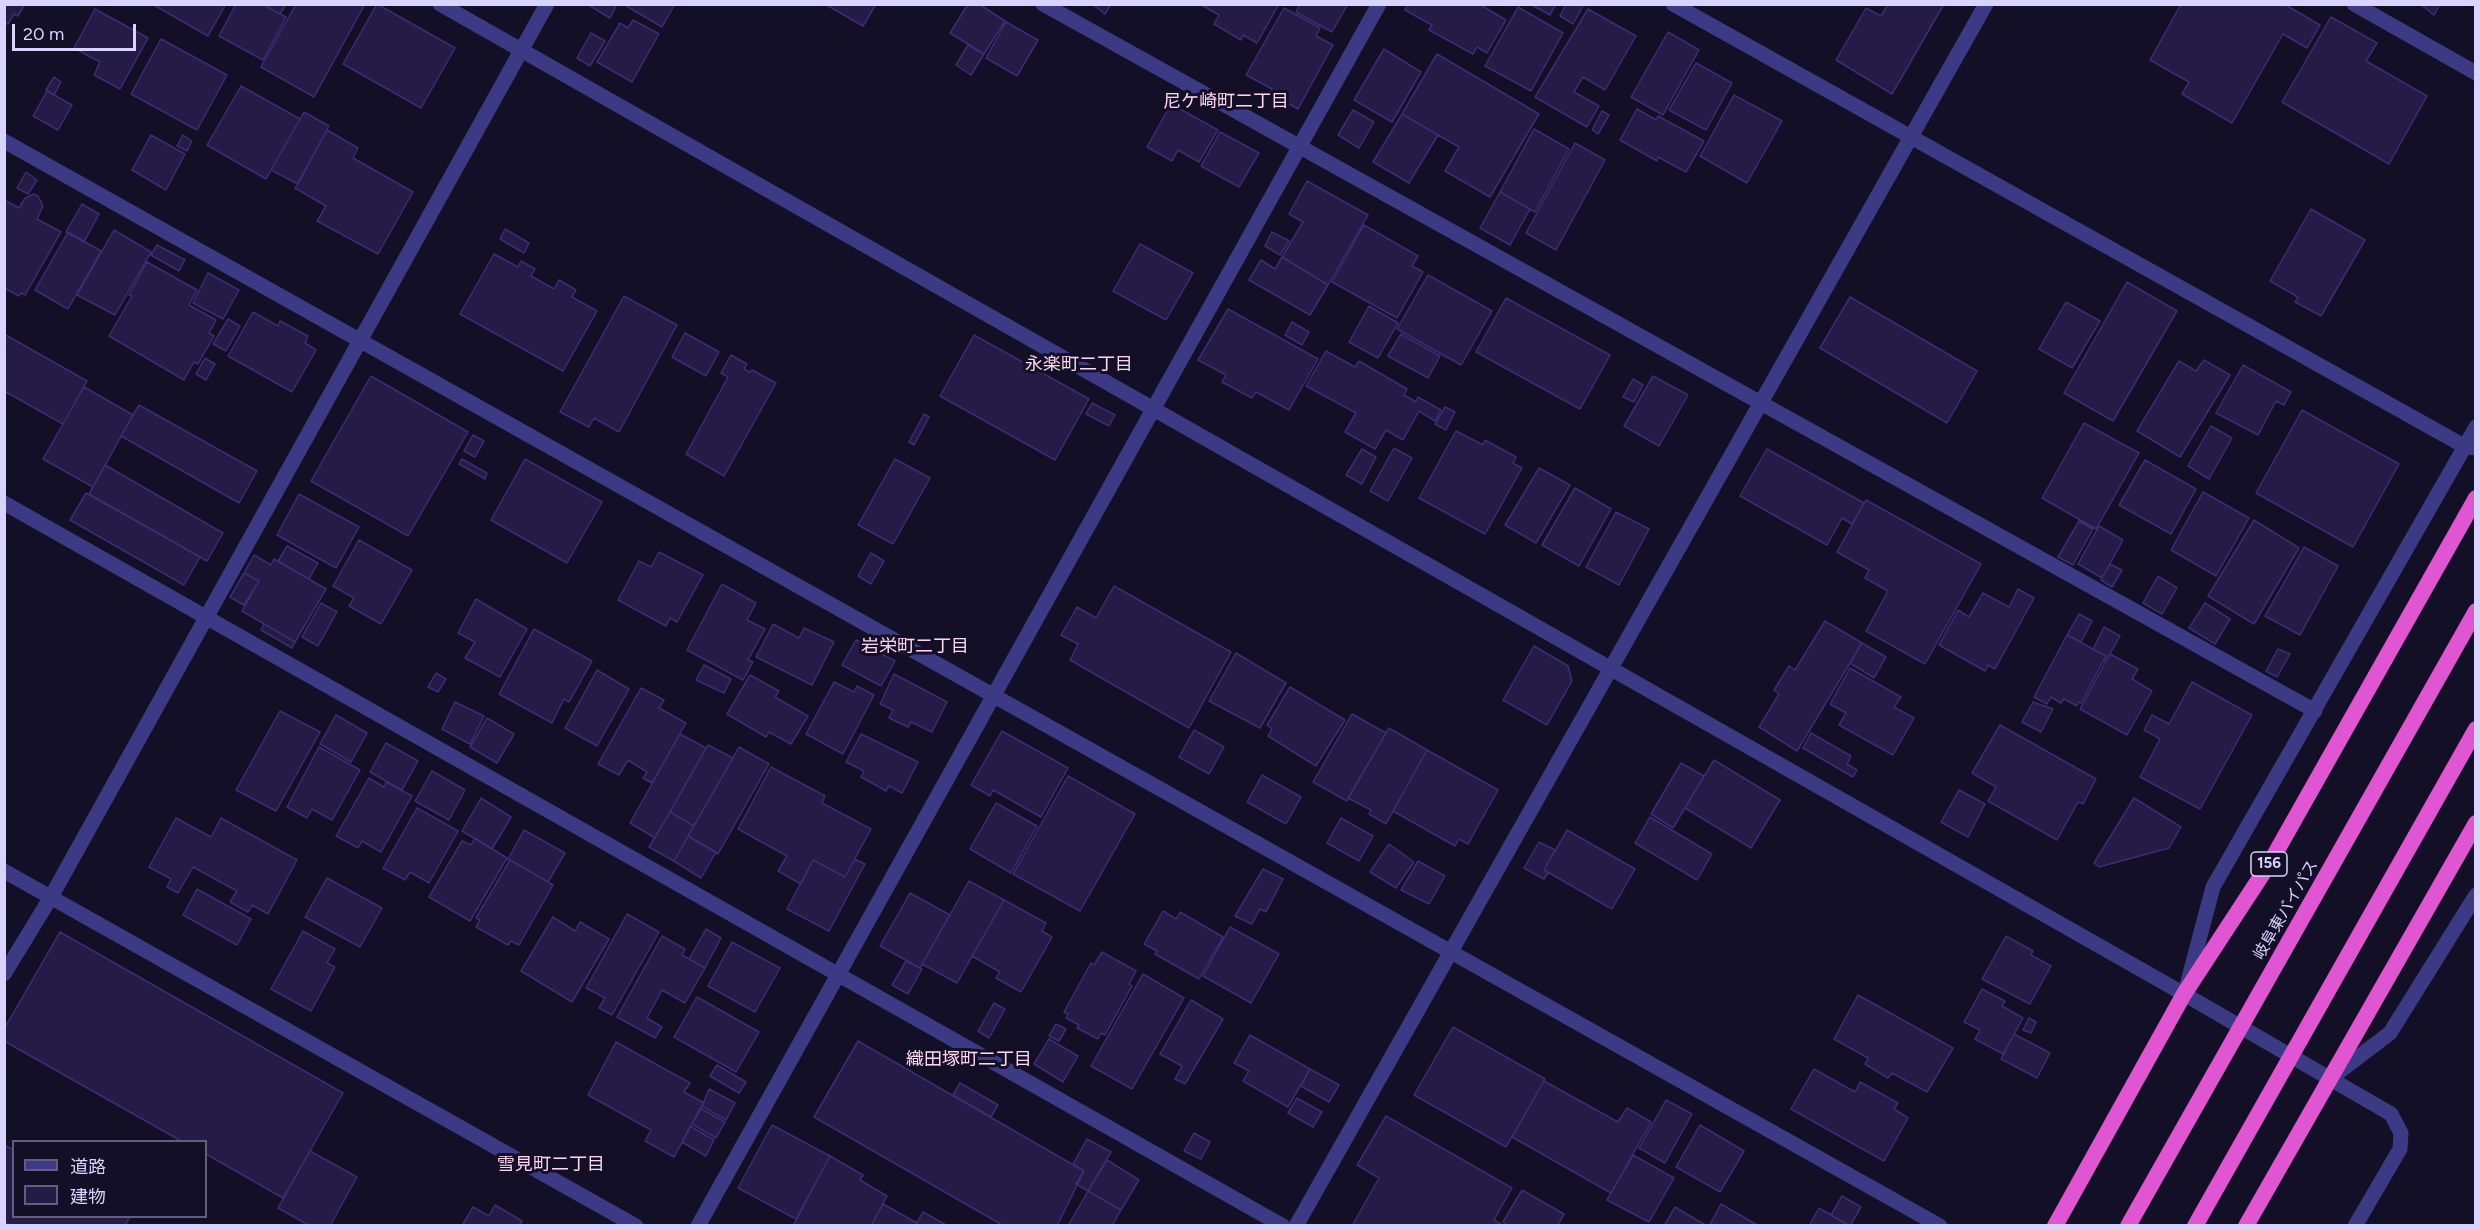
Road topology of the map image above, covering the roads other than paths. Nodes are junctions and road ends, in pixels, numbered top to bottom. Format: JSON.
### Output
{"nodes":[{"id":1,"x":441,"y":4,"type":"edge"},
{"id":2,"x":547,"y":4,"type":"edge"},
{"id":3,"x":1043,"y":4,"type":"edge"},
{"id":4,"x":1378,"y":4,"type":"edge"},
{"id":5,"x":1673,"y":4,"type":"edge"},
{"id":6,"x":1986,"y":4,"type":"edge"},
{"id":7,"x":2354,"y":4,"type":"edge"},
{"id":8,"x":522,"y":50,"type":"junction"},
{"id":9,"x":2475,"y":73,"type":"edge"},
{"id":10,"x":1911,"y":137,"type":"junction"},
{"id":11,"x":4,"y":141,"type":"edge"},
{"id":12,"x":1299,"y":147,"type":"junction"},
{"id":13,"x":361,"y":340,"type":"junction"},
{"id":14,"x":1761,"y":403,"type":"junction"},
{"id":15,"x":1154,"y":409,"type":"junction"},
{"id":16,"x":2475,"y":427,"type":"edge"},
{"id":17,"x":2470,"y":447,"type":"edge"},
{"id":18,"x":2475,"y":498,"type":"edge"},
{"id":19,"x":4,"y":503,"type":"edge"},
{"id":20,"x":2475,"y":611,"type":"edge"},
{"id":21,"x":206,"y":617,"type":"junction"},
{"id":22,"x":1611,"y":668,"type":"junction"},
{"id":23,"x":994,"y":695,"type":"junction"},
{"id":24,"x":2315,"y":711,"type":"junction"},
{"id":25,"x":2475,"y":729,"type":"edge"},
{"id":26,"x":2475,"y":824,"type":"edge"},
{"id":27,"x":4,"y":871,"type":"edge"},
{"id":28,"x":2475,"y":895,"type":"edge"},
{"id":29,"x":51,"y":897,"type":"junction"},
{"id":30,"x":1451,"y":951,"type":"junction"},
{"id":31,"x":4,"y":974,"type":"edge"},
{"id":32,"x":839,"y":974,"type":"junction"},
{"id":33,"x":2184,"y":994,"type":"junction"},
{"id":34,"x":2331,"y":1078,"type":"junction"},
{"id":35,"x":636,"y":1226,"type":"edge"},
{"id":36,"x":698,"y":1226,"type":"edge"},
{"id":37,"x":1283,"y":1226,"type":"edge"},
{"id":38,"x":1296,"y":1226,"type":"edge"},
{"id":39,"x":1940,"y":1226,"type":"edge"},
{"id":40,"x":2055,"y":1226,"type":"edge"},
{"id":41,"x":2128,"y":1226,"type":"edge"},
{"id":42,"x":2195,"y":1226,"type":"edge"},
{"id":43,"x":2246,"y":1226,"type":"edge"},
{"id":44,"x":2355,"y":1226,"type":"edge"}],
"edges":[{"from":1,"to":8,"type":"street"},
{"from":2,"to":8,"type":"street"},
{"from":3,"to":12,"type":"street"},
{"from":4,"to":12,"type":"street"},
{"from":5,"to":10,"type":"street"},
{"from":6,"to":10,"type":"street"},
{"from":7,"to":9,"type":"street"},
{"from":8,"to":13,"type":"street"},
{"from":8,"to":15,"type":"street"},
{"from":10,"to":14,"type":"street"},
{"from":10,"to":17,"type":"street"},
{"from":11,"to":13,"type":"street"},
{"from":12,"to":14,"type":"street"},
{"from":12,"to":15,"type":"street"},
{"from":13,"to":21,"type":"street"},
{"from":13,"to":23,"type":"street"},
{"from":14,"to":22,"type":"street"},
{"from":14,"to":24,"type":"street"},
{"from":15,"to":22,"type":"street"},
{"from":15,"to":23,"type":"street"},
{"from":16,"to":17,"type":"street"},
{"from":17,"to":24,"type":"street"},
{"from":18,"to":33,"type":"highway","number":"156"},
{"from":19,"to":21,"type":"street"},
{"from":20,"to":41,"type":"highway","name":"岐阜東バイパス","bridge":true},
{"from":21,"to":29,"type":"street"},
{"from":21,"to":32,"type":"street"},
{"from":22,"to":30,"type":"street"},
{"from":22,"to":33,"type":"street"},
{"from":23,"to":30,"type":"street"},
{"from":23,"to":32,"type":"street"},
{"from":24,"to":33,"type":"street"},
{"from":25,"to":42,"type":"highway","bridge":true},
{"from":26,"to":34,"type":"highway"},
{"from":27,"to":29,"type":"street"},
{"from":28,"to":34,"type":"street"},
{"from":29,"to":31,"type":"street"},
{"from":29,"to":35,"type":"street"},
{"from":30,"to":38,"type":"street"},
{"from":30,"to":39,"type":"street"},
{"from":32,"to":36,"type":"street"},
{"from":32,"to":37,"type":"street"},
{"from":33,"to":34,"type":"street"},
{"from":33,"to":40,"type":"highway","number":"156"},
{"from":34,"to":43,"type":"highway"},
{"from":34,"to":44,"type":"street"}]}
